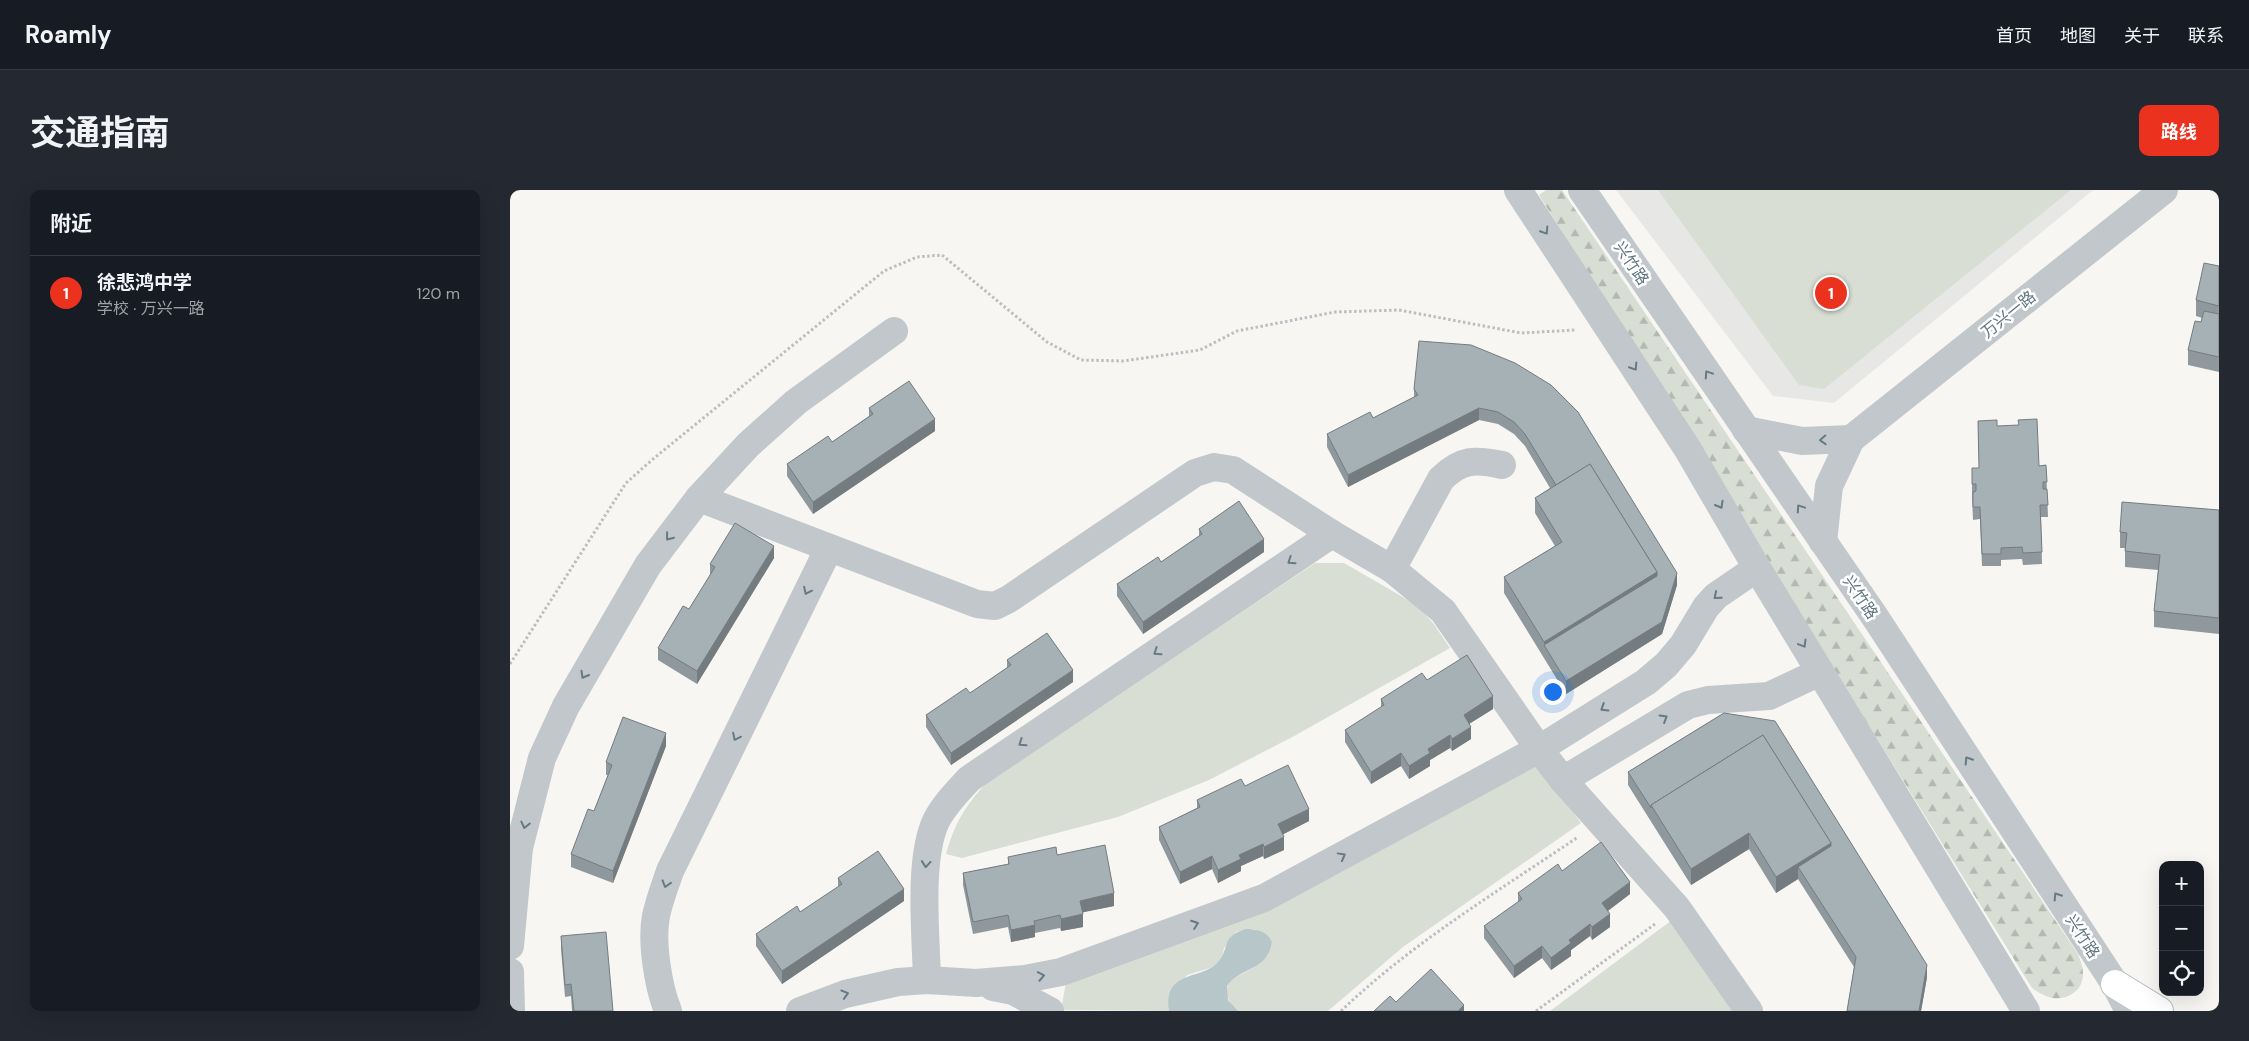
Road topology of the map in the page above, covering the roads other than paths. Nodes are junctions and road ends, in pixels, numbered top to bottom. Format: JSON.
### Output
{"nodes":[{"id":1,"x":1518,"y":190,"type":"edge"},
{"id":2,"x":1582,"y":190,"type":"edge"},
{"id":3,"x":2164,"y":190,"type":"edge"},
{"id":4,"x":894,"y":331,"type":"dead end"},
{"id":5,"x":1746,"y":430,"type":"junction"},
{"id":6,"x":1851,"y":439,"type":"junction"},
{"id":7,"x":1502,"y":465,"type":"dead end"},
{"id":8,"x":699,"y":498,"type":"junction"},
{"id":9,"x":1332,"y":534,"type":"junction"},
{"id":10,"x":1823,"y":542,"type":"junction"},
{"id":11,"x":829,"y":548,"type":"junction"},
{"id":12,"x":1757,"y":568,"type":"junction"},
{"id":13,"x":1392,"y":569,"type":"junction"},
{"id":14,"x":1820,"y":672,"type":"junction"},
{"id":15,"x":1539,"y":749,"type":"junction"},
{"id":16,"x":1563,"y":780,"type":"junction"},
{"id":17,"x":510,"y":946,"type":"edge"},
{"id":18,"x":510,"y":972,"type":"edge"},
{"id":19,"x":927,"y":980,"type":"junction"},
{"id":20,"x":976,"y":984,"type":"junction"},
{"id":21,"x":2115,"y":984,"type":"junction"},
{"id":22,"x":511,"y":1011,"type":"edge"},
{"id":23,"x":668,"y":1011,"type":"edge"},
{"id":24,"x":800,"y":1011,"type":"edge"},
{"id":25,"x":1050,"y":1011,"type":"edge"},
{"id":26,"x":1749,"y":1011,"type":"edge"},
{"id":27,"x":2026,"y":1011,"type":"edge"},
{"id":28,"x":2129,"y":1011,"type":"edge"},
{"id":29,"x":2159,"y":1011,"type":"edge"}],
"edges":[{"from":1,"to":12,"type":"street","one_way":true},
{"from":5,"to":2,"type":"street","name":"兴竹路","one_way":true},
{"from":3,"to":6,"type":"street","name":"万兴一路"},
{"from":4,"to":8,"type":"street"},
{"from":6,"to":5,"type":"street","one_way":true},
{"from":10,"to":5,"type":"street","name":"兴竹路","one_way":true},
{"from":6,"to":10,"type":"street"},
{"from":7,"to":13,"type":"street"},
{"from":8,"to":11,"type":"street"},
{"from":8,"to":17,"type":"street","one_way":true},
{"from":9,"to":11,"type":"street"},
{"from":9,"to":13,"type":"street"},
{"from":9,"to":19,"type":"street","one_way":true},
{"from":21,"to":10,"type":"street","name":"兴竹路","one_way":true},
{"from":11,"to":23,"type":"street","one_way":true},
{"from":12,"to":14,"type":"street","one_way":true},
{"from":12,"to":15,"type":"street","one_way":true},
{"from":13,"to":15,"type":"street"},
{"from":16,"to":14,"type":"street","one_way":true},
{"from":14,"to":27,"type":"street"},
{"from":15,"to":16,"type":"street"},
{"from":20,"to":15,"type":"street","one_way":true},
{"from":16,"to":26,"type":"street"},
{"from":18,"to":22,"type":"street"},
{"from":19,"to":20,"type":"street"},
{"from":24,"to":19,"type":"street","one_way":true},
{"from":20,"to":25,"type":"street"},
{"from":21,"to":28,"type":"street","name":"兴竹路"},
{"from":21,"to":29,"type":"main road"}]}
